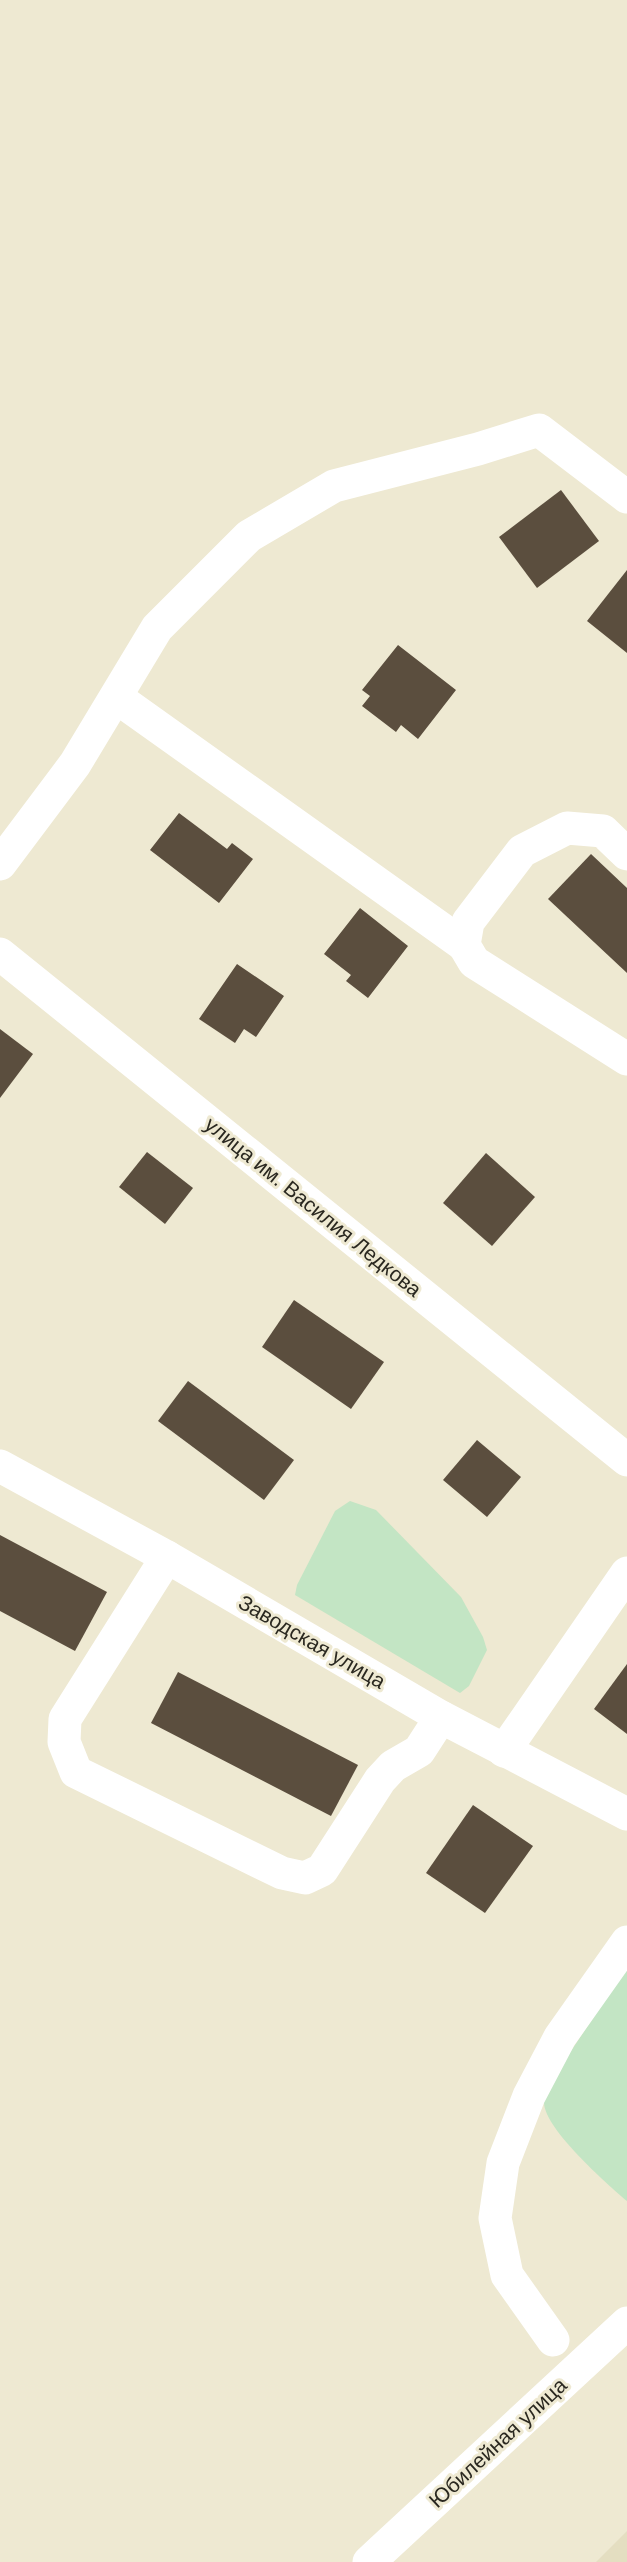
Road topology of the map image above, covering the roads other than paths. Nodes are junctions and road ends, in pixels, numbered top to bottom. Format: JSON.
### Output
{"nodes":[{"id":1,"x":627,"y":497,"type":"edge"},
{"id":2,"x":116,"y":697,"type":"junction"},
{"id":3,"x":627,"y":854,"type":"edge"},
{"id":4,"x":0,"y":864,"type":"edge"},
{"id":5,"x":469,"y":953,"type":"junction"},
{"id":6,"x":0,"y":954,"type":"edge"},
{"id":7,"x":627,"y":1059,"type":"edge"},
{"id":8,"x":627,"y":1460,"type":"edge"},
{"id":9,"x":0,"y":1466,"type":"edge"},
{"id":10,"x":167,"y":1557,"type":"junction"},
{"id":11,"x":626,"y":1575,"type":"edge"},
{"id":12,"x":441,"y":1717,"type":"junction"},
{"id":13,"x":504,"y":1750,"type":"junction"},
{"id":14,"x":627,"y":1814,"type":"edge"},
{"id":15,"x":627,"y":1942,"type":"edge"},
{"id":16,"x":627,"y":2323,"type":"edge"},
{"id":17,"x":553,"y":2340,"type":"dead end"},
{"id":18,"x":369,"y":2562,"type":"edge"}],
"edges":[{"from":1,"to":2,"type":"street"},
{"from":2,"to":4,"type":"street"},
{"from":2,"to":5,"type":"street"},
{"from":3,"to":5,"type":"street"},
{"from":5,"to":7,"type":"street"},
{"from":6,"to":8,"type":"street","name":"улица им. Василия Ледкова"},
{"from":9,"to":10,"type":"street","name":"Заводская улица"},
{"from":10,"to":12,"type":"street","name":"Заводская улица"},
{"from":10,"to":12,"type":"street"},
{"from":11,"to":13,"type":"street"},
{"from":12,"to":13,"type":"street","name":"Заводская улица"},
{"from":13,"to":14,"type":"street","name":"Заводская улица"},
{"from":15,"to":17,"type":"street"},
{"from":16,"to":18,"type":"street","name":"Юбилейная улица"}]}
